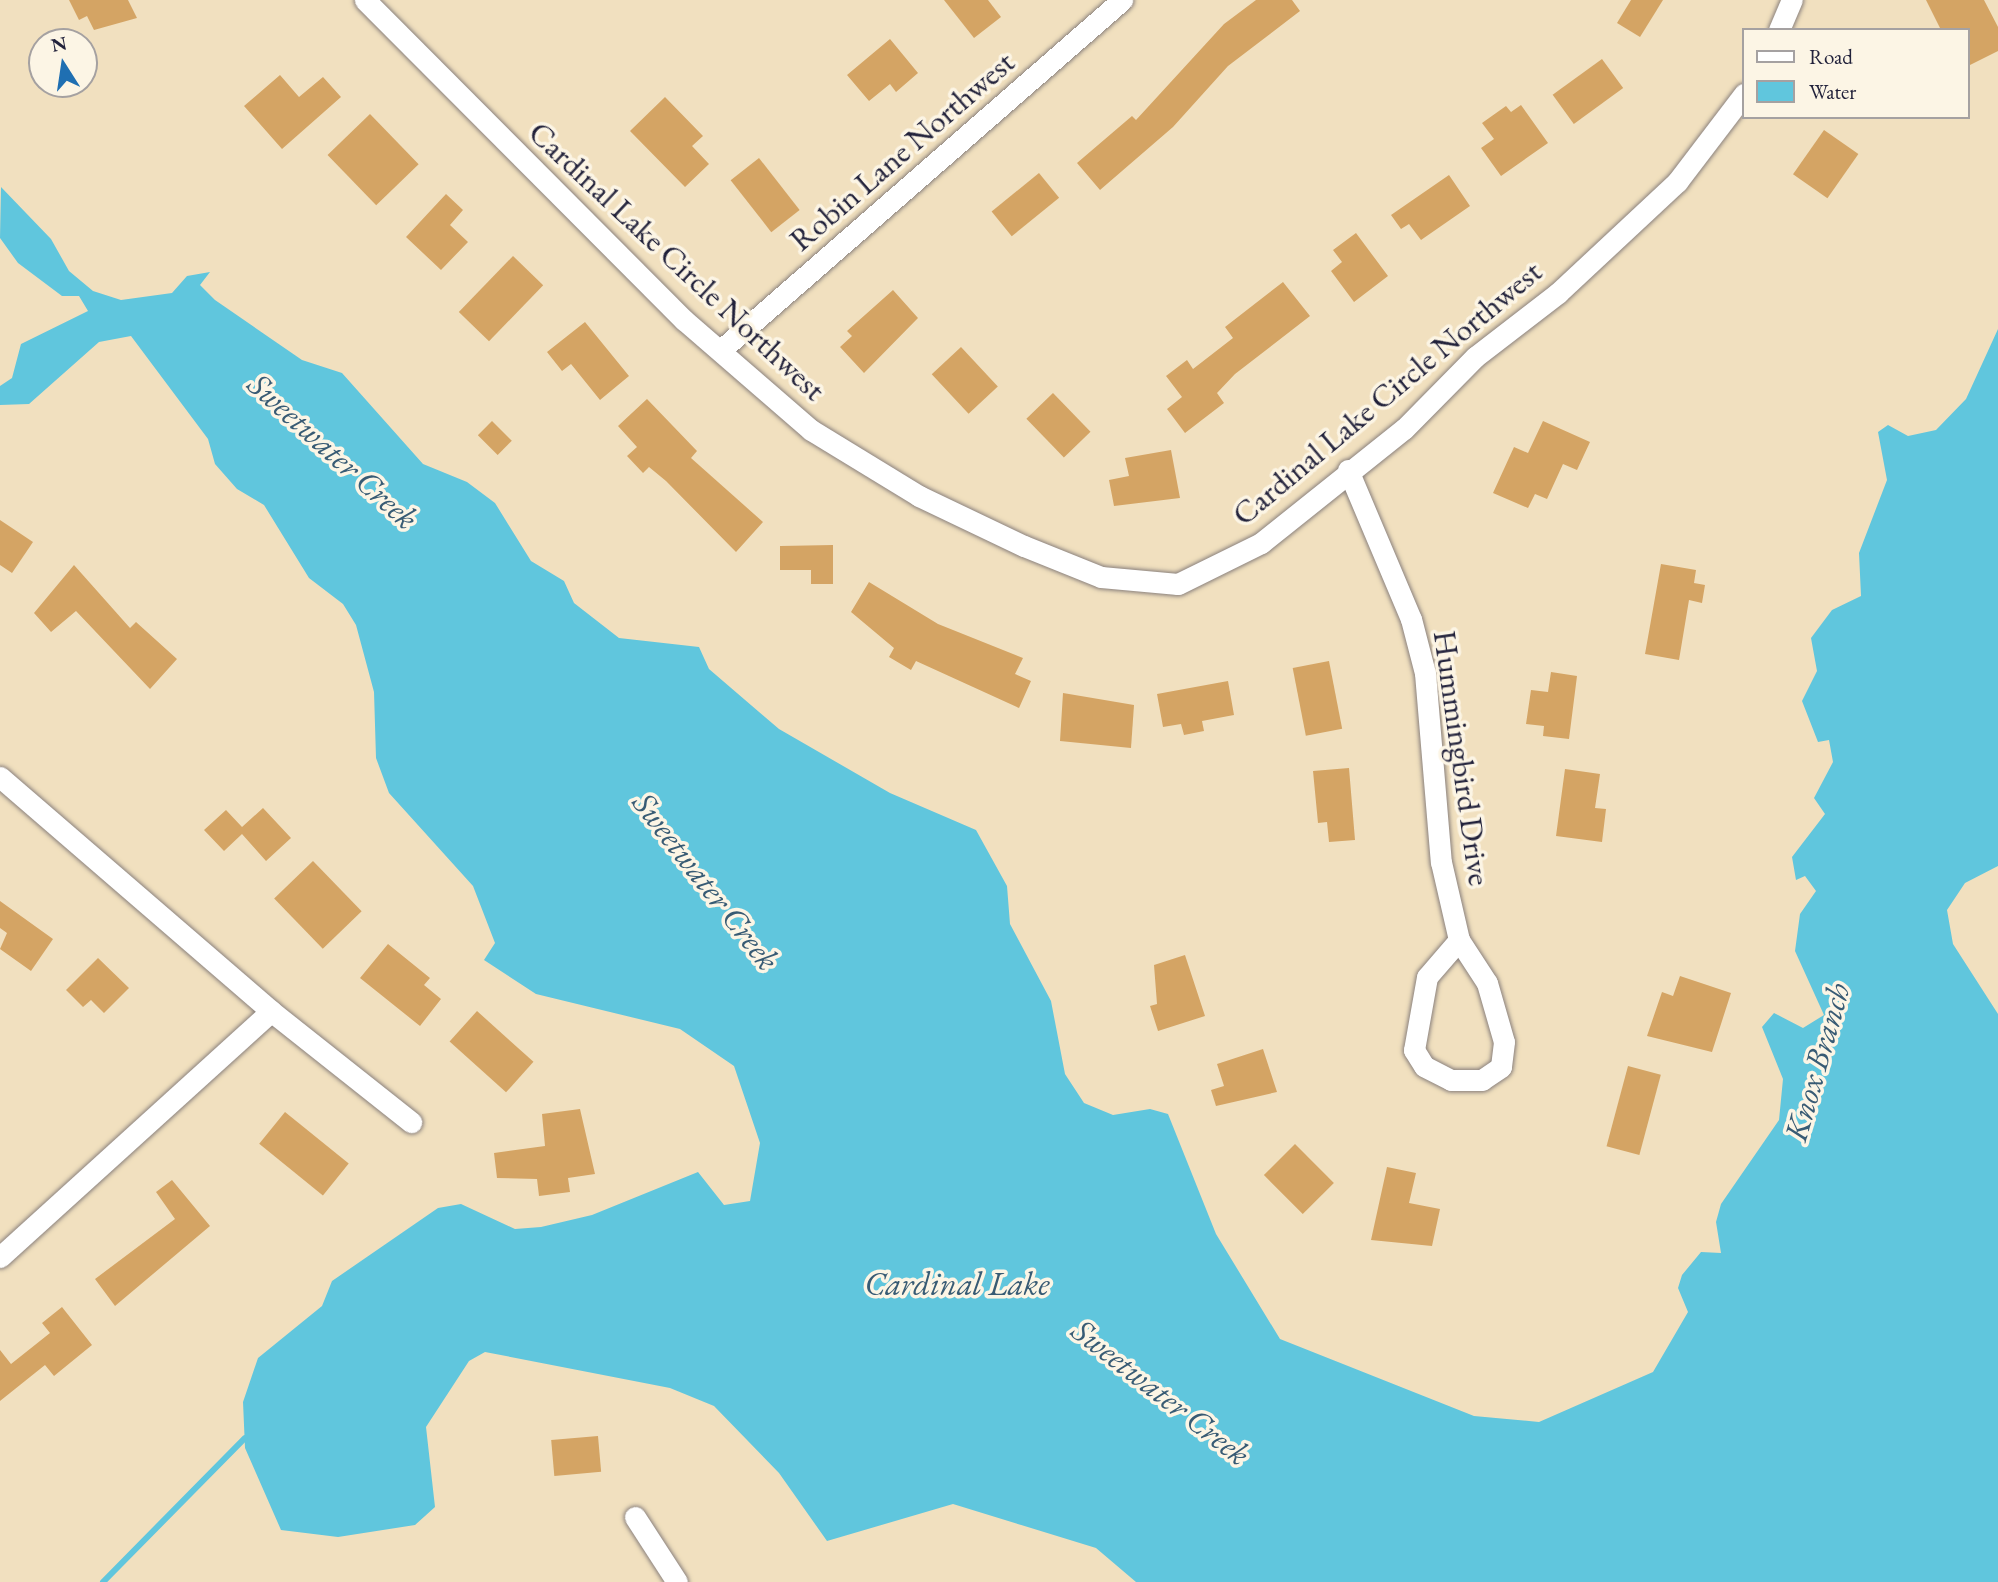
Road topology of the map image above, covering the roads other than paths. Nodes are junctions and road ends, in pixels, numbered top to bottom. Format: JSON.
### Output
{"nodes":[{"id":1,"x":365,"y":0,"type":"edge"},
{"id":2,"x":1792,"y":0,"type":"edge"},
{"id":3,"x":1111,"y":3,"type":"edge"},
{"id":4,"x":1780,"y":28,"type":"edge"},
{"id":5,"x":1742,"y":96,"type":"edge"},
{"id":6,"x":722,"y":349,"type":"junction"},
{"id":7,"x":1348,"y":470,"type":"junction"},
{"id":8,"x":0,"y":777,"type":"edge"},
{"id":9,"x":1460,"y":940,"type":"junction"},
{"id":10,"x":271,"y":1012,"type":"junction"},
{"id":11,"x":411,"y":1122,"type":"dead end"},
{"id":12,"x":0,"y":1257,"type":"edge"},
{"id":13,"x":635,"y":1517,"type":"dead end"},
{"id":14,"x":677,"y":1582,"type":"edge"}],
"edges":[{"from":1,"to":6,"type":"street","name":"Cardinal Lake Circle Northwest"},
{"from":2,"to":4,"type":"street"},
{"from":3,"to":6,"type":"street","name":"Robin Lane Northwest"},
{"from":5,"to":7,"type":"street","name":"Cardinal Lake Circle Northwest"},
{"from":6,"to":7,"type":"street","name":"Cardinal Lake Circle Northwest"},
{"from":7,"to":9,"type":"street","name":"Hummingbird Drive"},
{"from":8,"to":10,"type":"street"},
{"from":9,"to":9,"type":"street","name":"Hummingbird Drive"},
{"from":10,"to":11,"type":"street"},
{"from":10,"to":12,"type":"street"},
{"from":13,"to":14,"type":"street"}]}
